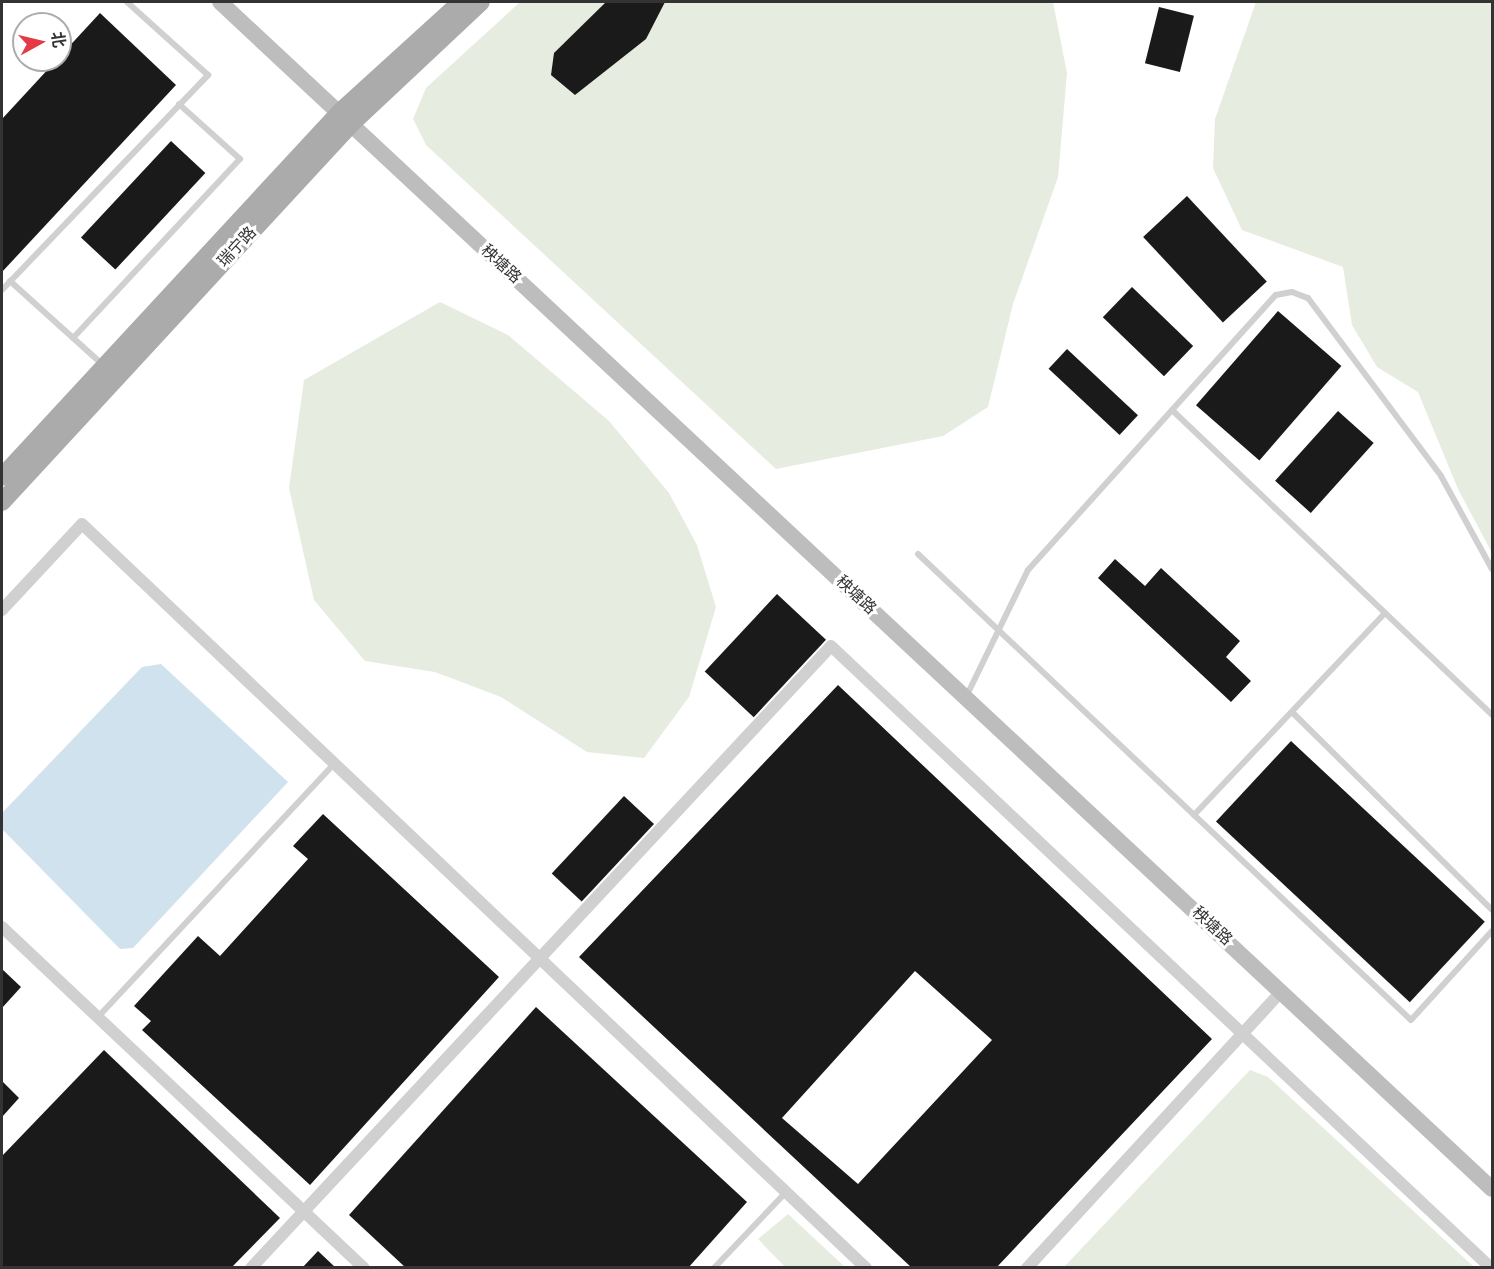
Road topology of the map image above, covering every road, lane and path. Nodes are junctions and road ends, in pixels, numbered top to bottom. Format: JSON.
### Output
{"nodes":[{"id":1,"x":127,"y":2,"type":"edge"},
{"id":2,"x":220,"y":2,"type":"edge"},
{"id":3,"x":461,"y":2,"type":"edge"},
{"id":4,"x":481,"y":2,"type":"edge"},
{"id":5,"x":179,"y":104,"type":"junction"},
{"id":6,"x":345,"y":119,"type":"junction"},
{"id":7,"x":10,"y":281,"type":"junction"},
{"id":8,"x":2,"y":290,"type":"edge"},
{"id":9,"x":73,"y":338,"type":"junction"},
{"id":10,"x":111,"y":372,"type":"junction"},
{"id":11,"x":1172,"y":410,"type":"junction"},
{"id":12,"x":2,"y":477,"type":"edge"},
{"id":13,"x":2,"y":502,"type":"edge"},
{"id":14,"x":918,"y":554,"type":"dead end"},
{"id":15,"x":1492,"y":569,"type":"edge"},
{"id":16,"x":2,"y":610,"type":"edge"},
{"id":17,"x":1385,"y":613,"type":"junction"},
{"id":18,"x":1000,"y":632,"type":"junction"},
{"id":19,"x":966,"y":697,"type":"junction"},
{"id":20,"x":1292,"y":712,"type":"junction"},
{"id":21,"x":1492,"y":715,"type":"edge"},
{"id":22,"x":334,"y":764,"type":"junction"},
{"id":23,"x":1194,"y":815,"type":"junction"},
{"id":24,"x":1492,"y":910,"type":"edge"},
{"id":25,"x":2,"y":927,"type":"edge"},
{"id":26,"x":1492,"y":931,"type":"edge"},
{"id":27,"x":539,"y":959,"type":"junction"},
{"id":28,"x":1281,"y":992,"type":"junction"},
{"id":29,"x":98,"y":1017,"type":"junction"},
{"id":30,"x":1243,"y":1034,"type":"junction"},
{"id":31,"x":1492,"y":1189,"type":"edge"},
{"id":32,"x":786,"y":1192,"type":"junction"},
{"id":33,"x":304,"y":1211,"type":"junction"},
{"id":34,"x":251,"y":1268,"type":"edge"},
{"id":35,"x":364,"y":1268,"type":"edge"},
{"id":36,"x":714,"y":1268,"type":"edge"},
{"id":37,"x":866,"y":1268,"type":"edge"},
{"id":38,"x":1027,"y":1268,"type":"edge"},
{"id":39,"x":1491,"y":1268,"type":"edge"}],
"edges":[{"from":1,"to":5,"type":"lane"},
{"from":2,"to":6,"type":"main road","name":"秧塘路"},
{"from":3,"to":6,"type":"main road","name":"瑞宁路"},
{"from":4,"to":6,"type":"main road","name":"瑞宁路"},
{"from":5,"to":7,"type":"lane"},
{"from":5,"to":9,"type":"lane"},
{"from":6,"to":10,"type":"main road","name":"瑞宁路"},
{"from":6,"to":19,"type":"main road","name":"秧塘路"},
{"from":7,"to":8,"type":"lane"},
{"from":7,"to":9,"type":"lane"},
{"from":9,"to":10,"type":"lane"},
{"from":10,"to":12,"type":"main road","name":"瑞宁路"},
{"from":10,"to":13,"type":"main road","name":"瑞宁路"},
{"from":11,"to":15,"type":"lane"},
{"from":11,"to":17,"type":"lane"},
{"from":11,"to":18,"type":"lane"},
{"from":14,"to":18,"type":"lane"},
{"from":16,"to":22,"type":"street"},
{"from":17,"to":20,"type":"lane"},
{"from":17,"to":21,"type":"lane"},
{"from":18,"to":19,"type":"lane"},
{"from":18,"to":23,"type":"lane"},
{"from":19,"to":28,"type":"main road","name":"秧塘路"},
{"from":20,"to":23,"type":"lane"},
{"from":20,"to":24,"type":"lane"},
{"from":22,"to":27,"type":"street"},
{"from":22,"to":29,"type":"lane"},
{"from":23,"to":26,"type":"lane"},
{"from":25,"to":29,"type":"street"},
{"from":27,"to":30,"type":"street"},
{"from":27,"to":32,"type":"street"},
{"from":27,"to":33,"type":"street"},
{"from":28,"to":30,"type":"street"},
{"from":28,"to":31,"type":"main road","name":"秧塘路"},
{"from":29,"to":33,"type":"street"},
{"from":30,"to":38,"type":"street"},
{"from":30,"to":39,"type":"street"},
{"from":32,"to":36,"type":"lane"},
{"from":32,"to":37,"type":"street"},
{"from":33,"to":34,"type":"street"},
{"from":33,"to":35,"type":"street"}]}
